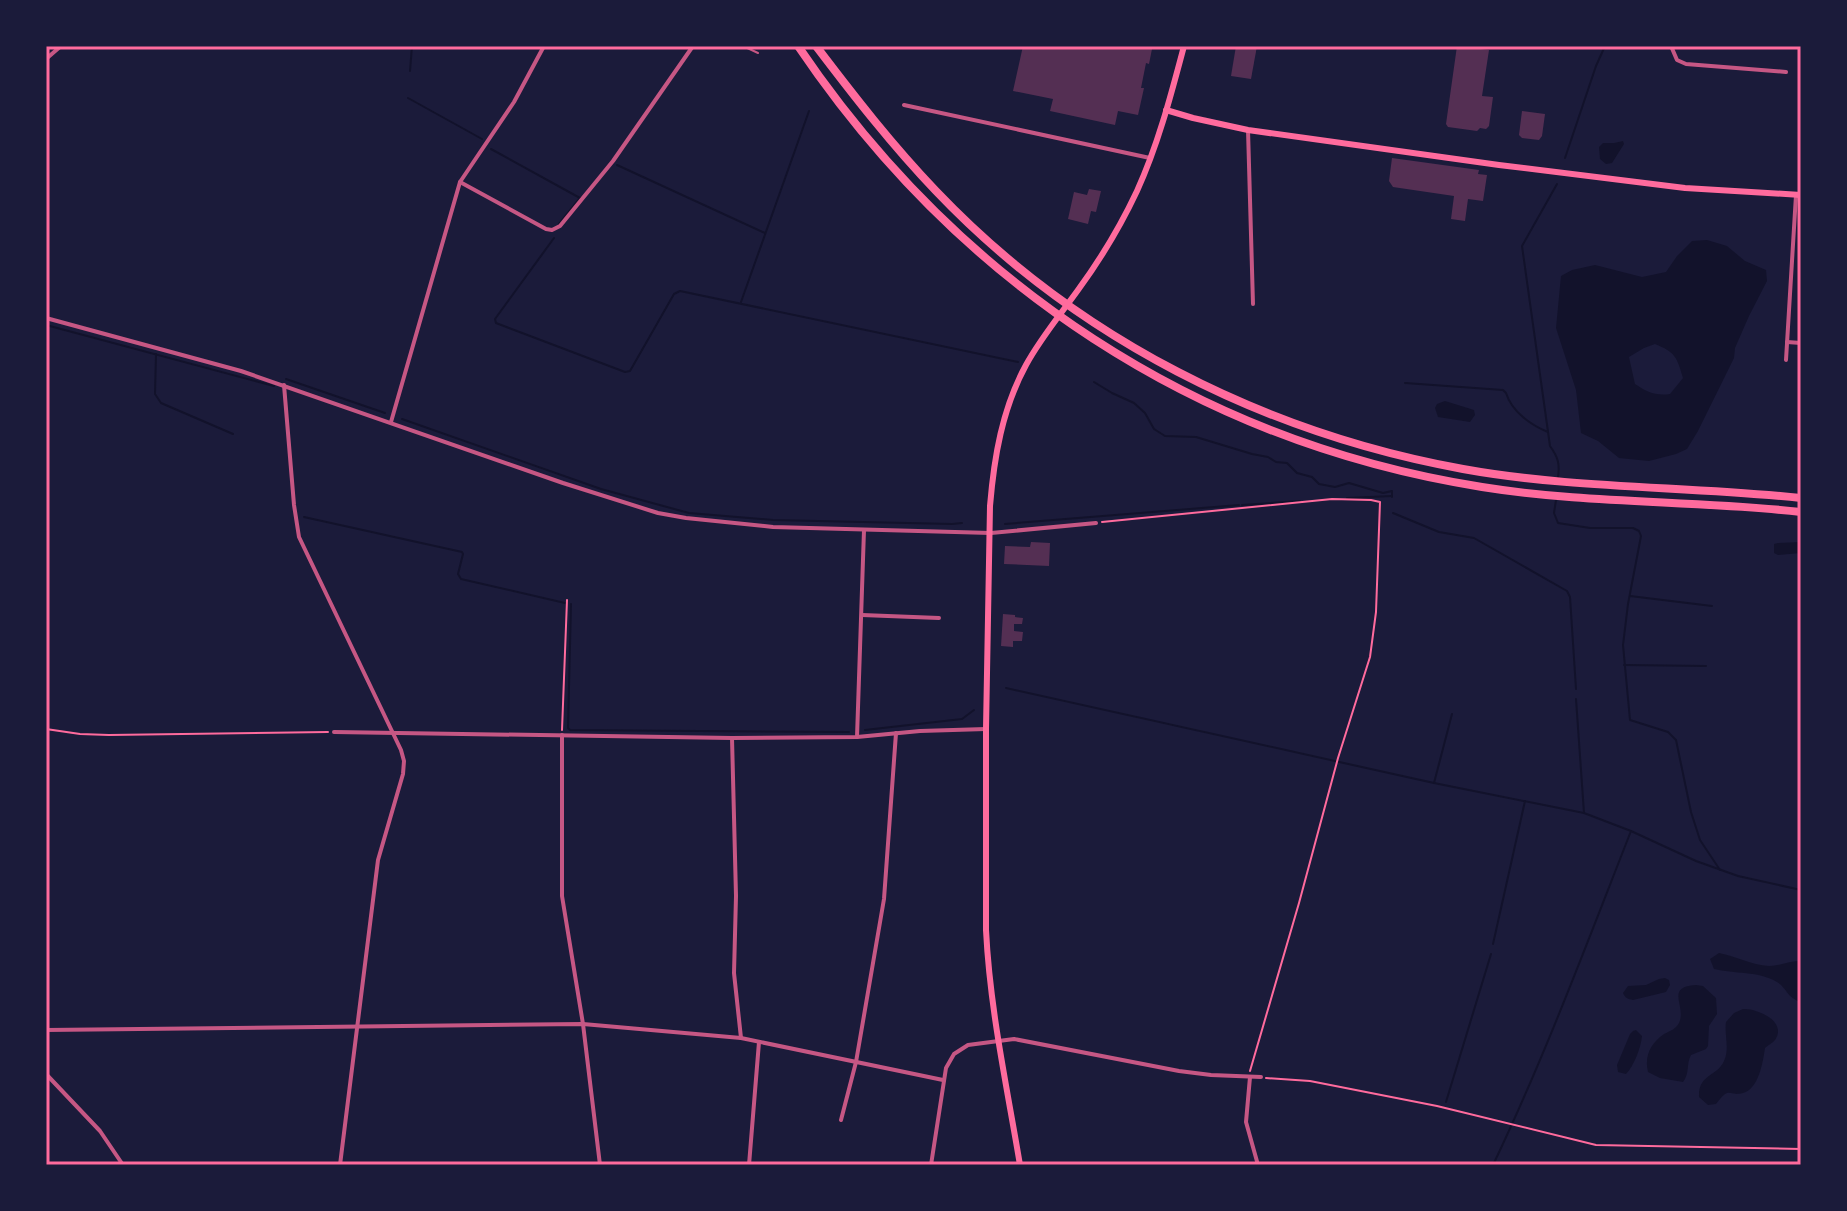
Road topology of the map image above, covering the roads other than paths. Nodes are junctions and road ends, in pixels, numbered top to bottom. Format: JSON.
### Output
{"nodes":[{"id":1,"x":61,"y":46,"type":"edge"},
{"id":2,"x":544,"y":46,"type":"edge"},
{"id":3,"x":693,"y":46,"type":"edge"},
{"id":4,"x":743,"y":46,"type":"edge"},
{"id":5,"x":798,"y":46,"type":"edge"},
{"id":6,"x":816,"y":46,"type":"edge"},
{"id":7,"x":1184,"y":46,"type":"edge"},
{"id":8,"x":1671,"y":46,"type":"edge"},
{"id":9,"x":758,"y":53,"type":"dead end"},
{"id":10,"x":46,"y":59,"type":"edge"},
{"id":11,"x":1786,"y":72,"type":"dead end"},
{"id":12,"x":904,"y":105,"type":"dead end"},
{"id":13,"x":1166,"y":110,"type":"junction"},
{"id":14,"x":1248,"y":130,"type":"junction"},
{"id":15,"x":1150,"y":158,"type":"junction"},
{"id":16,"x":460,"y":182,"type":"junction"},
{"id":17,"x":1799,"y":195,"type":"edge"},
{"id":18,"x":1253,"y":304,"type":"dead end"},
{"id":19,"x":46,"y":318,"type":"edge"},
{"id":20,"x":1787,"y":342,"type":"junction"},
{"id":21,"x":1801,"y":343,"type":"edge"},
{"id":22,"x":1786,"y":360,"type":"dead end"},
{"id":23,"x":284,"y":385,"type":"junction"},
{"id":24,"x":391,"y":422,"type":"junction"},
{"id":25,"x":1801,"y":498,"type":"edge"},
{"id":26,"x":1801,"y":512,"type":"edge"},
{"id":27,"x":1096,"y":523,"type":"road end"},
{"id":28,"x":864,"y":530,"type":"junction"},
{"id":29,"x":991,"y":533,"type":"junction"},
{"id":30,"x":862,"y":615,"type":"junction"},
{"id":31,"x":939,"y":618,"type":"dead end"},
{"id":32,"x":986,"y":729,"type":"junction"},
{"id":33,"x":334,"y":732,"type":"road end"},
{"id":34,"x":393,"y":732,"type":"junction"},
{"id":35,"x":896,"y":733,"type":"junction"},
{"id":36,"x":562,"y":735,"type":"junction"},
{"id":37,"x":857,"y":737,"type":"junction"},
{"id":38,"x":732,"y":738,"type":"junction"},
{"id":39,"x":583,"y":1024,"type":"junction"},
{"id":40,"x":357,"y":1025,"type":"junction"},
{"id":41,"x":46,"y":1030,"type":"edge"},
{"id":42,"x":741,"y":1038,"type":"junction"},
{"id":43,"x":998,"y":1040,"type":"junction"},
{"id":44,"x":759,"y":1042,"type":"junction"},
{"id":45,"x":856,"y":1062,"type":"junction"},
{"id":46,"x":46,"y":1074,"type":"edge"},
{"id":47,"x":1250,"y":1076,"type":"junction"},
{"id":48,"x":1261,"y":1077,"type":"road end"},
{"id":49,"x":943,"y":1080,"type":"junction"},
{"id":50,"x":841,"y":1120,"type":"dead end"},
{"id":51,"x":123,"y":1165,"type":"edge"},
{"id":52,"x":340,"y":1165,"type":"edge"},
{"id":53,"x":600,"y":1165,"type":"edge"},
{"id":54,"x":749,"y":1165,"type":"edge"},
{"id":55,"x":931,"y":1165,"type":"edge"},
{"id":56,"x":1020,"y":1165,"type":"edge"},
{"id":57,"x":1258,"y":1165,"type":"edge"}],
"edges":[{"from":1,"to":10,"type":"street"},
{"from":2,"to":16,"type":"street"},
{"from":3,"to":16,"type":"street"},
{"from":4,"to":9,"type":"lane"},
{"from":5,"to":26,"type":"highway"},
{"from":6,"to":25,"type":"highway"},
{"from":7,"to":13,"type":"main road"},
{"from":8,"to":11,"type":"street"},
{"from":12,"to":15,"type":"street"},
{"from":13,"to":14,"type":"main road"},
{"from":13,"to":15,"type":"main road"},
{"from":14,"to":17,"type":"main road"},
{"from":14,"to":18,"type":"street"},
{"from":15,"to":29,"type":"main road"},
{"from":16,"to":24,"type":"street"},
{"from":17,"to":20,"type":"street"},
{"from":19,"to":23,"type":"street"},
{"from":20,"to":21,"type":"street"},
{"from":20,"to":22,"type":"street"},
{"from":23,"to":24,"type":"street"},
{"from":23,"to":34,"type":"street"},
{"from":24,"to":28,"type":"street"},
{"from":27,"to":29,"type":"street"},
{"from":28,"to":29,"type":"street"},
{"from":28,"to":30,"type":"street"},
{"from":29,"to":32,"type":"main road"},
{"from":30,"to":31,"type":"street"},
{"from":30,"to":37,"type":"street"},
{"from":32,"to":35,"type":"street"},
{"from":32,"to":43,"type":"main road"},
{"from":33,"to":34,"type":"street"},
{"from":34,"to":36,"type":"street"},
{"from":34,"to":40,"type":"street"},
{"from":35,"to":37,"type":"street"},
{"from":35,"to":45,"type":"street"},
{"from":36,"to":38,"type":"street"},
{"from":36,"to":39,"type":"street"},
{"from":37,"to":38,"type":"street"},
{"from":38,"to":42,"type":"street"},
{"from":39,"to":40,"type":"street"},
{"from":39,"to":42,"type":"street"},
{"from":39,"to":53,"type":"street"},
{"from":40,"to":41,"type":"street"},
{"from":40,"to":52,"type":"street"},
{"from":42,"to":44,"type":"street"},
{"from":43,"to":47,"type":"street"},
{"from":43,"to":49,"type":"street"},
{"from":43,"to":56,"type":"main road"},
{"from":44,"to":45,"type":"street"},
{"from":44,"to":54,"type":"street"},
{"from":45,"to":49,"type":"street"},
{"from":45,"to":50,"type":"street"},
{"from":46,"to":51,"type":"street"},
{"from":47,"to":48,"type":"street"},
{"from":47,"to":57,"type":"street"},
{"from":49,"to":55,"type":"street"}]}
